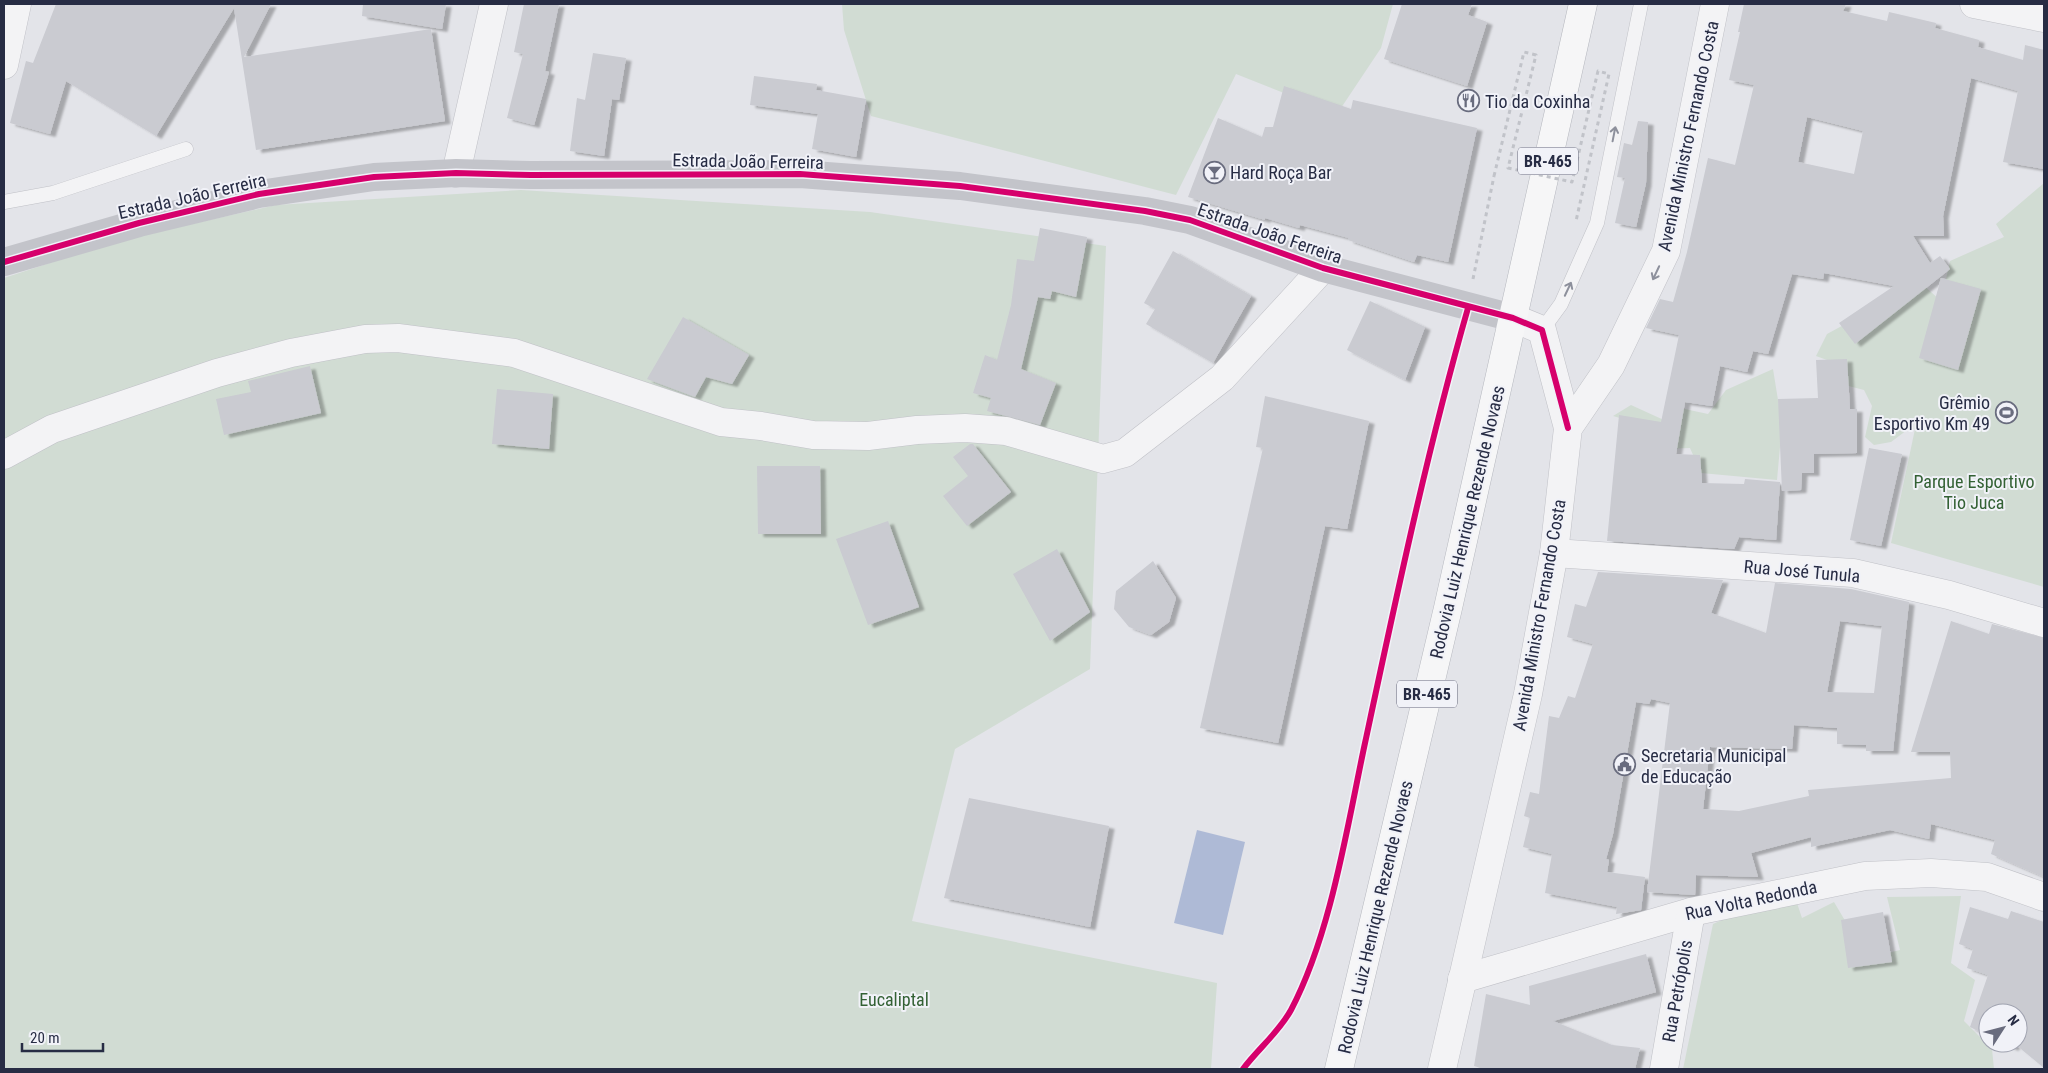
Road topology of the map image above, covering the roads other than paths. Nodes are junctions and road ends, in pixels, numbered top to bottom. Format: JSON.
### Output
{"nodes":[{"id":1,"x":17,"y":4,"type":"edge"},
{"id":2,"x":494,"y":4,"type":"edge"},
{"id":3,"x":1583,"y":4,"type":"edge"},
{"id":4,"x":1641,"y":4,"type":"edge"},
{"id":5,"x":1715,"y":4,"type":"edge"},
{"id":6,"x":1974,"y":4,"type":"edge"},
{"id":7,"x":2044,"y":18,"type":"edge"},
{"id":8,"x":4,"y":65,"type":"edge"},
{"id":9,"x":186,"y":149,"type":"dead end"},
{"id":10,"x":456,"y":173,"type":"junction"},
{"id":11,"x":4,"y":202,"type":"edge"},
{"id":12,"x":4,"y":262,"type":"edge"},
{"id":13,"x":1323,"y":268,"type":"junction"},
{"id":14,"x":1514,"y":318,"type":"junction"},
{"id":15,"x":1542,"y":330,"type":"junction"},
{"id":16,"x":1568,"y":428,"type":"junction"},
{"id":17,"x":4,"y":455,"type":"edge"},
{"id":18,"x":1554,"y":553,"type":"junction"},
{"id":19,"x":2044,"y":623,"type":"edge"},
{"id":20,"x":2044,"y":897,"type":"edge"},
{"id":21,"x":1691,"y":912,"type":"junction"},
{"id":22,"x":1462,"y":979,"type":"junction"},
{"id":23,"x":1339,"y":1069,"type":"edge"},
{"id":24,"x":1442,"y":1069,"type":"edge"},
{"id":25,"x":1664,"y":1069,"type":"edge"}],
"edges":[{"from":1,"to":8,"type":"street"},
{"from":2,"to":10,"type":"street"},
{"from":3,"to":14,"type":"highway","name":"Rodovia Luiz Henrique Rezende Novaes","number":"BR-465"},
{"from":15,"to":4,"type":"lane","one_way":true},
{"from":5,"to":16,"type":"street","name":"Avenida Ministro Fernando Costa","one_way":true},
{"from":6,"to":7,"type":"street"},
{"from":9,"to":11,"type":"lane"},
{"from":10,"to":12,"type":"street","name":"Estrada João Ferreira"},
{"from":10,"to":13,"type":"street","name":"Estrada João Ferreira"},
{"from":13,"to":14,"type":"street","name":"Estrada João Ferreira"},
{"from":13,"to":17,"type":"street"},
{"from":14,"to":15,"type":"street"},
{"from":14,"to":23,"type":"highway","name":"Rodovia Luiz Henrique Rezende Novaes","number":"BR-465"},
{"from":15,"to":16,"type":"street"},
{"from":16,"to":18,"type":"street","name":"Avenida Ministro Fernando Costa"},
{"from":18,"to":19,"type":"street","name":"Rua José Tunula"},
{"from":18,"to":22,"type":"street","name":"Avenida Ministro Fernando Costa"},
{"from":20,"to":21,"type":"street","name":"Rua Volta Redonda"},
{"from":21,"to":22,"type":"street","name":"Rua Volta Redonda"},
{"from":21,"to":25,"type":"street","name":"Rua Petrópolis"},
{"from":22,"to":24,"type":"street","name":"Avenida Ministro Fernando Costa"}]}
